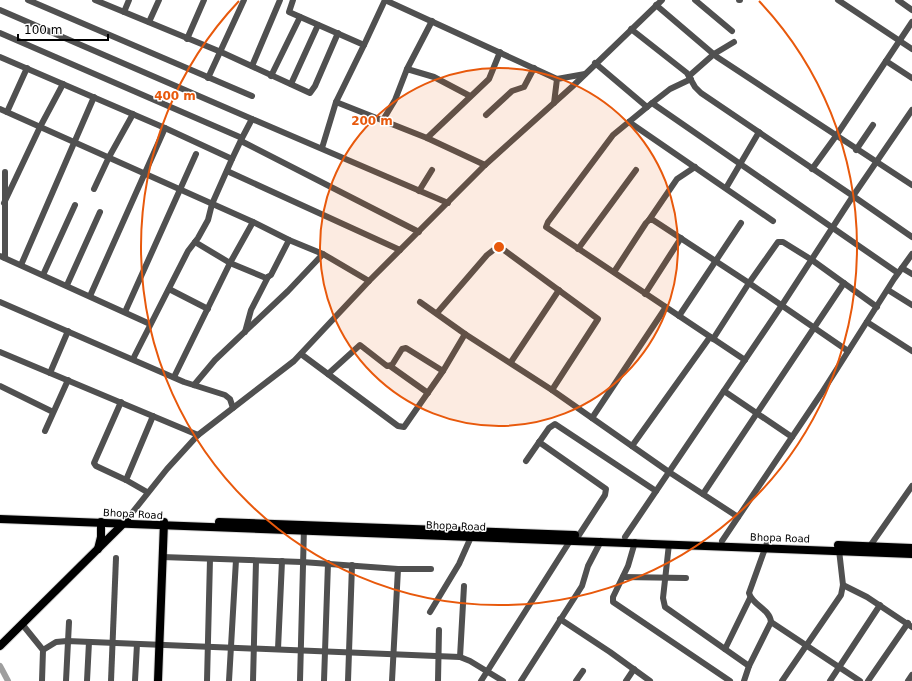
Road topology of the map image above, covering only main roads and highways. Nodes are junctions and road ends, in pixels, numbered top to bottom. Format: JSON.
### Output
{"nodes":[{"id":1,"x":0,"y":514,"type":"edge"},
{"id":2,"x":0,"y":519,"type":"edge"},
{"id":3,"x":127,"y":520,"type":"junction"},
{"id":4,"x":101,"y":522,"type":"junction"},
{"id":5,"x":164,"y":523,"type":"junction"},
{"id":6,"x":304,"y":528,"type":"junction"},
{"id":7,"x":767,"y":545,"type":"junction"},
{"id":8,"x":912,"y":548,"type":"edge"},
{"id":9,"x":98,"y":549,"type":"junction"},
{"id":10,"x":912,"y":554,"type":"edge"},
{"id":11,"x":0,"y":646,"type":"edge"},
{"id":12,"x":158,"y":681,"type":"edge"}],
"edges":[{"from":1,"to":3,"type":"main road","name":"Bhopa Road"},
{"from":2,"to":4,"type":"main road","name":"Bhopa Road"},
{"from":3,"to":4,"type":"main road","name":"Bhopa Road"},
{"from":3,"to":5,"type":"main road","name":"Bhopa Road"},
{"from":3,"to":9,"type":"main road"},
{"from":4,"to":9,"type":"main road"},
{"from":5,"to":6,"type":"main road","name":"Bhopa Road"},
{"from":5,"to":12,"type":"main road"},
{"from":6,"to":7,"type":"main road","name":"Bhopa Road"},
{"from":6,"to":7,"type":"main road","name":"Bhopa Road"},
{"from":7,"to":8,"type":"main road","name":"Bhopa Road"},
{"from":7,"to":10,"type":"main road","name":"Bhopa Road"},
{"from":9,"to":11,"type":"main road"}]}
